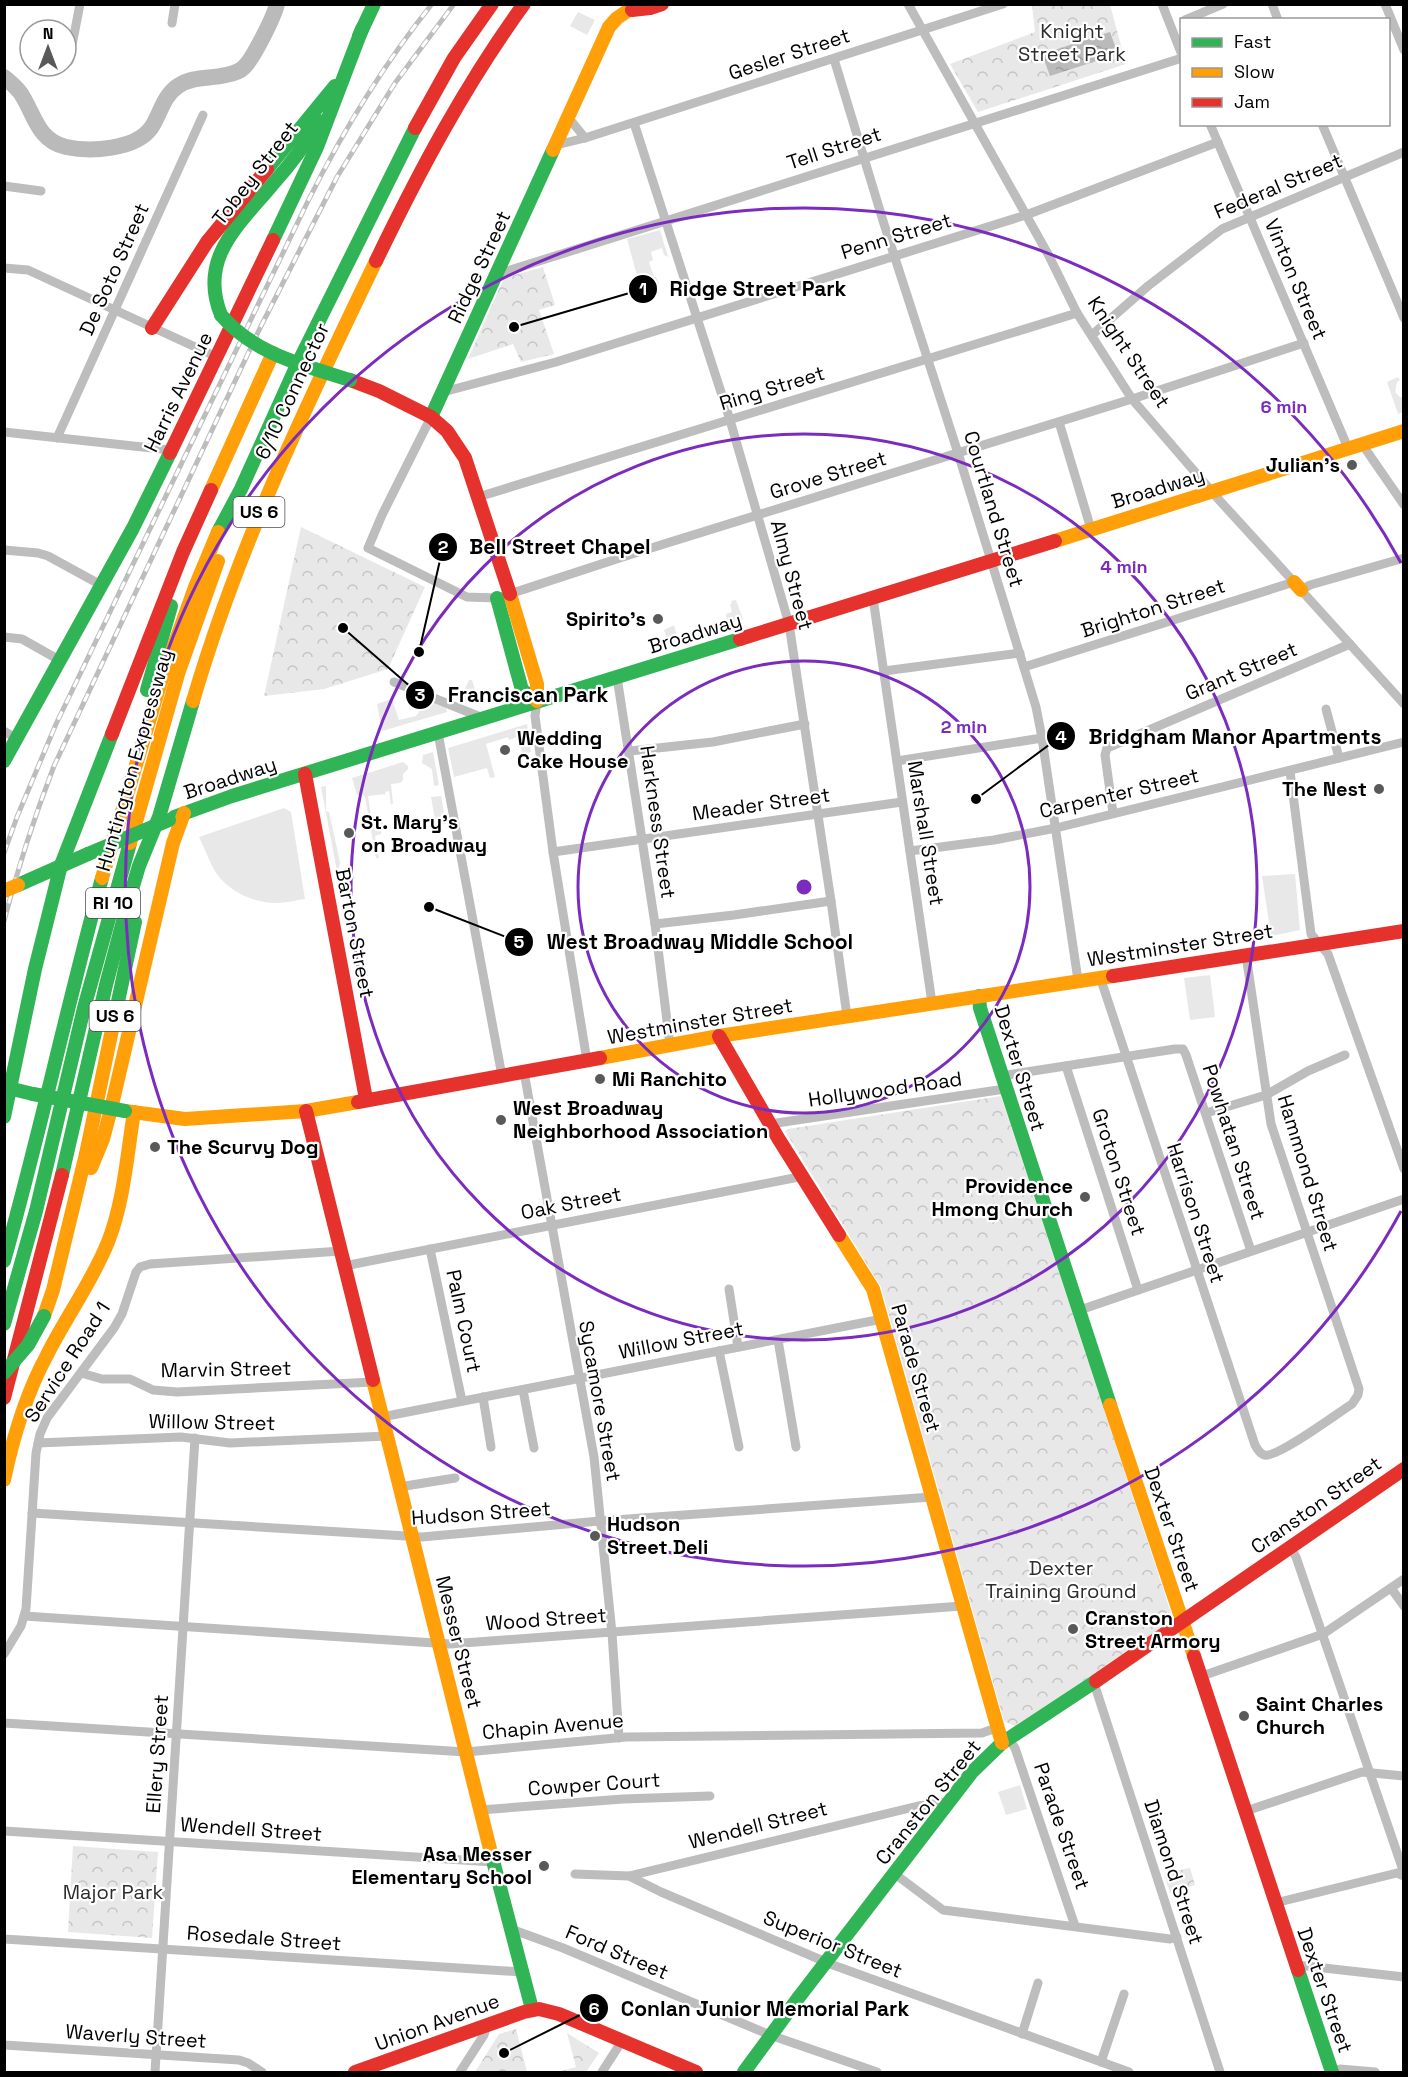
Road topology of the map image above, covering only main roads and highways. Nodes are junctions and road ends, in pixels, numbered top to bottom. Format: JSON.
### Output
{"nodes":[{"id":1,"x":374,"y":4,"type":"edge"},
{"id":2,"x":492,"y":4,"type":"edge"},
{"id":3,"x":524,"y":4,"type":"edge"},
{"id":4,"x":662,"y":4,"type":"edge"},
{"id":5,"x":635,"y":7,"type":"edge"},
{"id":6,"x":362,"y":29,"type":"junction"},
{"id":7,"x":334,"y":88,"type":"junction"},
{"id":8,"x":152,"y":328,"type":"road end"},
{"id":9,"x":273,"y":353,"type":"junction"},
{"id":10,"x":431,"y":417,"type":"junction"},
{"id":11,"x":1404,"y":431,"type":"edge"},
{"id":12,"x":241,"y":489,"type":"junction"},
{"id":13,"x":194,"y":527,"type":"junction"},
{"id":14,"x":537,"y":701,"type":"junction"},
{"id":15,"x":4,"y":761,"type":"edge"},
{"id":16,"x":305,"y":774,"type":"junction"},
{"id":17,"x":184,"y":813,"type":"junction"},
{"id":18,"x":119,"y":818,"type":"junction"},
{"id":19,"x":163,"y":821,"type":"junction"},
{"id":20,"x":61,"y":865,"type":"junction"},
{"id":21,"x":11,"y":888,"type":"edge"},
{"id":22,"x":1404,"y":931,"type":"edge"},
{"id":23,"x":979,"y":996,"type":"junction"},
{"id":24,"x":719,"y":1036,"type":"junction"},
{"id":25,"x":7,"y":1088,"type":"edge"},
{"id":26,"x":366,"y":1099,"type":"junction"},
{"id":27,"x":306,"y":1111,"type":"junction"},
{"id":28,"x":130,"y":1112,"type":"junction"},
{"id":29,"x":4,"y":1117,"type":"edge"},
{"id":30,"x":72,"y":1210,"type":"junction"},
{"id":31,"x":4,"y":1261,"type":"edge"},
{"id":32,"x":4,"y":1324,"type":"edge"},
{"id":33,"x":4,"y":1373,"type":"edge"},
{"id":34,"x":4,"y":1398,"type":"edge"},
{"id":35,"x":1404,"y":1469,"type":"edge"},
{"id":36,"x":4,"y":1480,"type":"edge"},
{"id":37,"x":1183,"y":1620,"type":"junction"},
{"id":38,"x":1006,"y":1741,"type":"junction"},
{"id":39,"x":532,"y":2010,"type":"junction"},
{"id":40,"x":1332,"y":2072,"type":"edge"},
{"id":41,"x":355,"y":2073,"type":"edge"},
{"id":42,"x":696,"y":2073,"type":"edge"},
{"id":43,"x":744,"y":2073,"type":"edge"}],
"edges":[{"from":1,"to":6,"type":"main road","name":"Harris Avenue"},
{"from":2,"to":12,"type":"main road","name":"6/10 Connector","number":"US 6"},
{"from":3,"to":19,"type":"main road","name":"6/10 Connector","number":"US 6"},
{"from":4,"to":5,"type":"main road"},
{"from":5,"to":10,"type":"main road","name":"Ridge Street"},
{"from":6,"to":7,"type":"main road","name":"Harris Avenue"},
{"from":6,"to":15,"type":"main road","name":"Harris Avenue"},
{"from":7,"to":8,"type":"main road","name":"Harris Avenue"},
{"from":7,"to":9,"type":"main road","name":"Tobey Street","bridge":true},
{"from":9,"to":10,"type":"main road","name":"Tobey Street","bridge":true},
{"from":9,"to":13,"type":"main road"},
{"from":10,"to":14,"type":"main road","name":"Tobey Street"},
{"from":11,"to":14,"type":"main road","name":"Broadway"},
{"from":12,"to":18,"type":"main road","number":"US 6"},
{"from":12,"to":32,"type":"main road","name":"Huntington Expressway","number":"RI 10"},
{"from":13,"to":18,"type":"main road"},
{"from":13,"to":20,"type":"main road"},
{"from":14,"to":16,"type":"main road","name":"Broadway"},
{"from":16,"to":17,"type":"main road","name":"Broadway"},
{"from":16,"to":26,"type":"main road","name":"Barton Street"},
{"from":17,"to":19,"type":"main road","name":"Broadway"},
{"from":17,"to":30,"type":"main road"},
{"from":18,"to":31,"type":"main road","number":"US 6"},
{"from":19,"to":20,"type":"main road","name":"Broadway","bridge":true},
{"from":19,"to":30,"type":"main road","number":"US 6"},
{"from":19,"to":34,"type":"main road","name":"Huntington Expressway","number":"RI 10"},
{"from":20,"to":21,"type":"main road","name":"Broadway"},
{"from":20,"to":25,"type":"main road"},
{"from":22,"to":23,"type":"main road","name":"Westminster Street"},
{"from":23,"to":24,"type":"main road","name":"Westminster Street"},
{"from":23,"to":37,"type":"main road","name":"Dexter Street"},
{"from":24,"to":26,"type":"main road","name":"Westminster Street"},
{"from":24,"to":38,"type":"main road","name":"Parade Street"},
{"from":25,"to":28,"type":"main road","name":"Westminster Street","bridge":true},
{"from":25,"to":29,"type":"main road"},
{"from":26,"to":27,"type":"main road","name":"Westminster Street"},
{"from":27,"to":28,"type":"main road","name":"Westminster Street"},
{"from":27,"to":39,"type":"main road","name":"Messer Street"},
{"from":28,"to":36,"type":"main road"},
{"from":30,"to":33,"type":"main road","number":"US 6","bridge":true},
{"from":35,"to":37,"type":"main road","name":"Cranston Street"},
{"from":37,"to":38,"type":"main road","name":"Cranston Street"},
{"from":37,"to":40,"type":"main road","name":"Dexter Street"},
{"from":38,"to":43,"type":"main road","name":"Cranston Street"},
{"from":39,"to":41,"type":"main road","name":"Union Avenue"},
{"from":39,"to":42,"type":"main road"}]}
